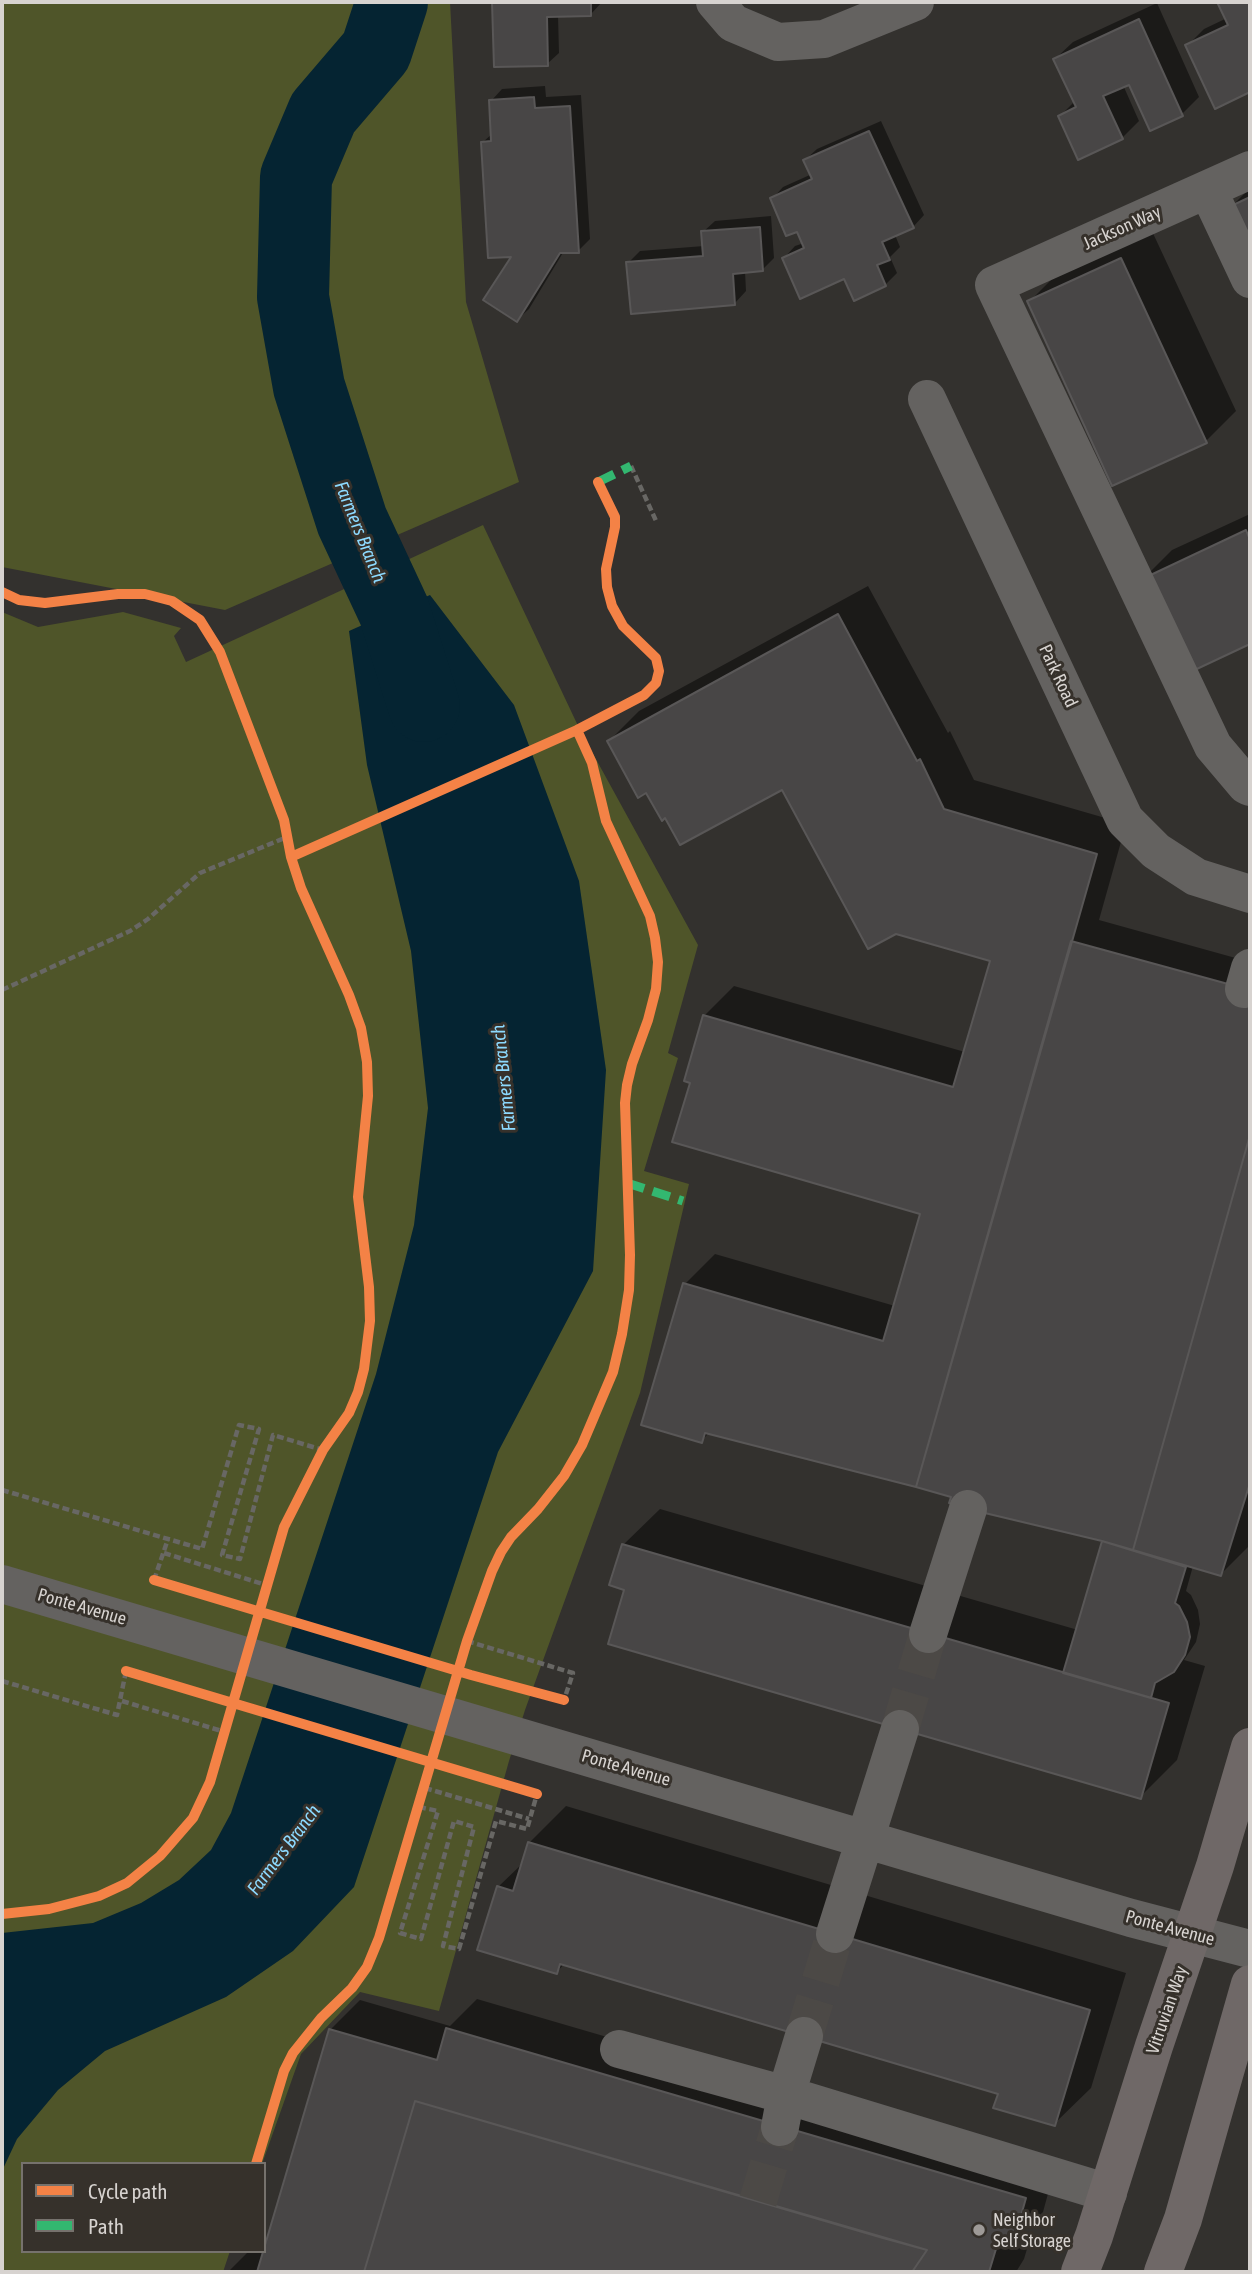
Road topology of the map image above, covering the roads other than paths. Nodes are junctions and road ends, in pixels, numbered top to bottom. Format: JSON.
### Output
{"nodes":[{"id":1,"x":715,"y":2,"type":"edge"},
{"id":2,"x":915,"y":2,"type":"edge"},
{"id":3,"x":1250,"y":170,"type":"edge"},
{"id":4,"x":1208,"y":190,"type":"junction"},
{"id":5,"x":1250,"y":279,"type":"edge"},
{"id":6,"x":927,"y":399,"type":"dead end"},
{"id":7,"x":1250,"y":787,"type":"edge"},
{"id":8,"x":1250,"y":894,"type":"edge"},
{"id":9,"x":968,"y":1509,"type":"dead end"},
{"id":10,"x":2,"y":1584,"type":"edge"},
{"id":11,"x":929,"y":1634,"type":"tunnel mouth"},
{"id":12,"x":900,"y":1729,"type":"tunnel mouth"},
{"id":13,"x":1250,"y":1747,"type":"edge"},
{"id":14,"x":866,"y":1839,"type":"junction"},
{"id":15,"x":835,"y":1934,"type":"tunnel mouth"},
{"id":16,"x":1193,"y":1935,"type":"junction"},
{"id":17,"x":1250,"y":1949,"type":"edge"},
{"id":18,"x":1250,"y":1984,"type":"edge"},
{"id":19,"x":804,"y":2036,"type":"tunnel mouth"},
{"id":20,"x":619,"y":2049,"type":"dead end"},
{"id":21,"x":783,"y":2111,"type":"junction"},
{"id":22,"x":1108,"y":2193,"type":"junction"},
{"id":23,"x":1080,"y":2272,"type":"edge"},
{"id":24,"x":1163,"y":2272,"type":"edge"}],
"edges":[{"from":1,"to":2,"type":"street"},
{"from":3,"to":4,"type":"street","name":"Jackson Way"},
{"from":4,"to":5,"type":"street"},
{"from":4,"to":7,"type":"street","name":"Jackson Way"},
{"from":6,"to":8,"type":"street","name":"Park Road"},
{"from":9,"to":11,"type":"street"},
{"from":10,"to":14,"type":"street","name":"Ponte Avenue"},
{"from":12,"to":14,"type":"street"},
{"from":13,"to":16,"type":"main road","name":"Vitruvian Way"},
{"from":14,"to":15,"type":"street"},
{"from":14,"to":16,"type":"street","name":"Ponte Avenue"},
{"from":16,"to":17,"type":"street","name":"Ponte Avenue"},
{"from":16,"to":22,"type":"main road","name":"Vitruvian Way"},
{"from":18,"to":24,"type":"main road"},
{"from":19,"to":21,"type":"street"},
{"from":20,"to":21,"type":"street"},
{"from":21,"to":22,"type":"street"},
{"from":22,"to":23,"type":"main road","name":"Vitruvian Way"}]}
